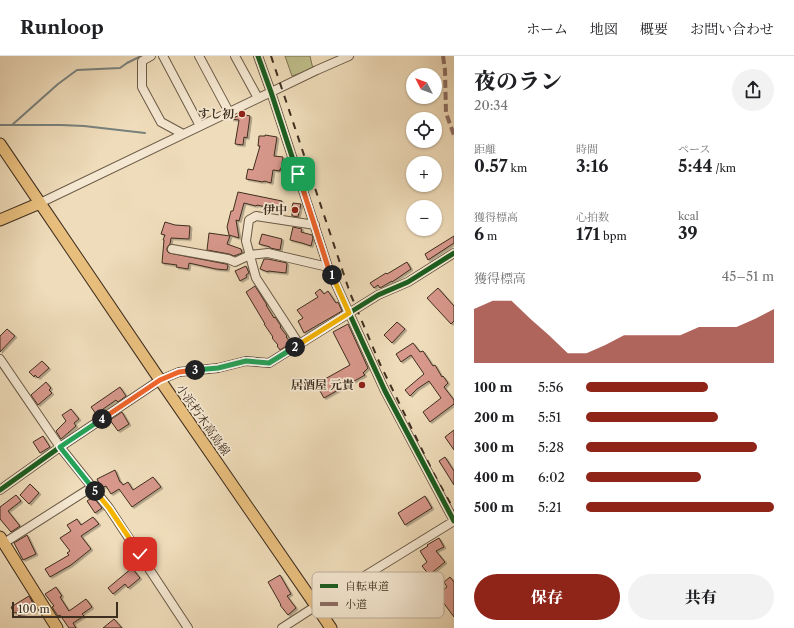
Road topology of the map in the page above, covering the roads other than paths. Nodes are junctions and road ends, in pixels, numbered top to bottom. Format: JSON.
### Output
{"nodes":[{"id":1,"x":151,"y":56,"type":"edge"},
{"id":2,"x":163,"y":56,"type":"edge"},
{"id":3,"x":198,"y":56,"type":"edge"},
{"id":4,"x":235,"y":56,"type":"edge"},
{"id":5,"x":258,"y":56,"type":"edge"},
{"id":6,"x":349,"y":56,"type":"edge"},
{"id":7,"x":271,"y":92,"type":"junction"},
{"id":8,"x":258,"y":98,"type":"junction"},
{"id":9,"x":229,"y":112,"type":"junction"},
{"id":10,"x":200,"y":126,"type":"junction"},
{"id":11,"x":183,"y":134,"type":"junction"},
{"id":12,"x":0,"y":144,"type":"edge"},
{"id":13,"x":40,"y":202,"type":"junction"},
{"id":14,"x":0,"y":220,"type":"edge"},
{"id":15,"x":314,"y":225,"type":"junction"},
{"id":16,"x":172,"y":249,"type":"dead end"},
{"id":17,"x":454,"y":253,"type":"edge"},
{"id":18,"x":250,"y":255,"type":"junction"},
{"id":19,"x":328,"y":267,"type":"junction"},
{"id":20,"x":349,"y":313,"type":"junction"},
{"id":21,"x":299,"y":344,"type":"junction"},
{"id":22,"x":0,"y":358,"type":"edge"},
{"id":23,"x":160,"y":380,"type":"junction"},
{"id":24,"x":60,"y":447,"type":"junction"},
{"id":25,"x":92,"y":487,"type":"junction"},
{"id":26,"x":0,"y":490,"type":"edge"},
{"id":27,"x":454,"y":521,"type":"edge"},
{"id":28,"x":2,"y":540,"type":"edge"},
{"id":29,"x":371,"y":572,"type":"edge"},
{"id":30,"x":312,"y":600,"type":"edge"},
{"id":31,"x":312,"y":609,"type":"edge"},
{"id":32,"x":324,"y":618,"type":"edge"},
{"id":33,"x":57,"y":628,"type":"edge"},
{"id":34,"x":188,"y":628,"type":"edge"},
{"id":35,"x":282,"y":628,"type":"edge"},
{"id":36,"x":331,"y":628,"type":"edge"}],
"edges":[{"from":1,"to":11,"type":"street"},
{"from":2,"to":10,"type":"street"},
{"from":3,"to":9,"type":"street"},
{"from":4,"to":8,"type":"street"},
{"from":5,"to":7,"type":"street"},
{"from":6,"to":7,"type":"street"},
{"from":7,"to":8,"type":"street"},
{"from":7,"to":15,"type":"street"},
{"from":8,"to":9,"type":"street"},
{"from":9,"to":10,"type":"street"},
{"from":10,"to":11,"type":"street"},
{"from":11,"to":13,"type":"street"},
{"from":12,"to":13,"type":"main road","name":"小浜朽木高島線"},
{"from":13,"to":14,"type":"main road"},
{"from":13,"to":23,"type":"main road","name":"小浜朽木高島線"},
{"from":15,"to":18,"type":"street"},
{"from":15,"to":19,"type":"street"},
{"from":16,"to":18,"type":"street"},
{"from":17,"to":20,"type":"street"},
{"from":18,"to":19,"type":"street"},
{"from":18,"to":21,"type":"street"},
{"from":19,"to":20,"type":"street"},
{"from":20,"to":21,"type":"street"},
{"from":20,"to":27,"type":"street"},
{"from":21,"to":23,"type":"street"},
{"from":22,"to":24,"type":"street"},
{"from":23,"to":24,"type":"street"},
{"from":23,"to":30,"type":"main road","name":"小浜朽木高島線"},
{"from":24,"to":25,"type":"street"},
{"from":24,"to":26,"type":"street"},
{"from":25,"to":28,"type":"street"},
{"from":25,"to":34,"type":"street"},
{"from":27,"to":29,"type":"street"},
{"from":28,"to":33,"type":"main road"},
{"from":31,"to":35,"type":"street"},
{"from":32,"to":36,"type":"main road","name":"小浜朽木高島線"}]}
